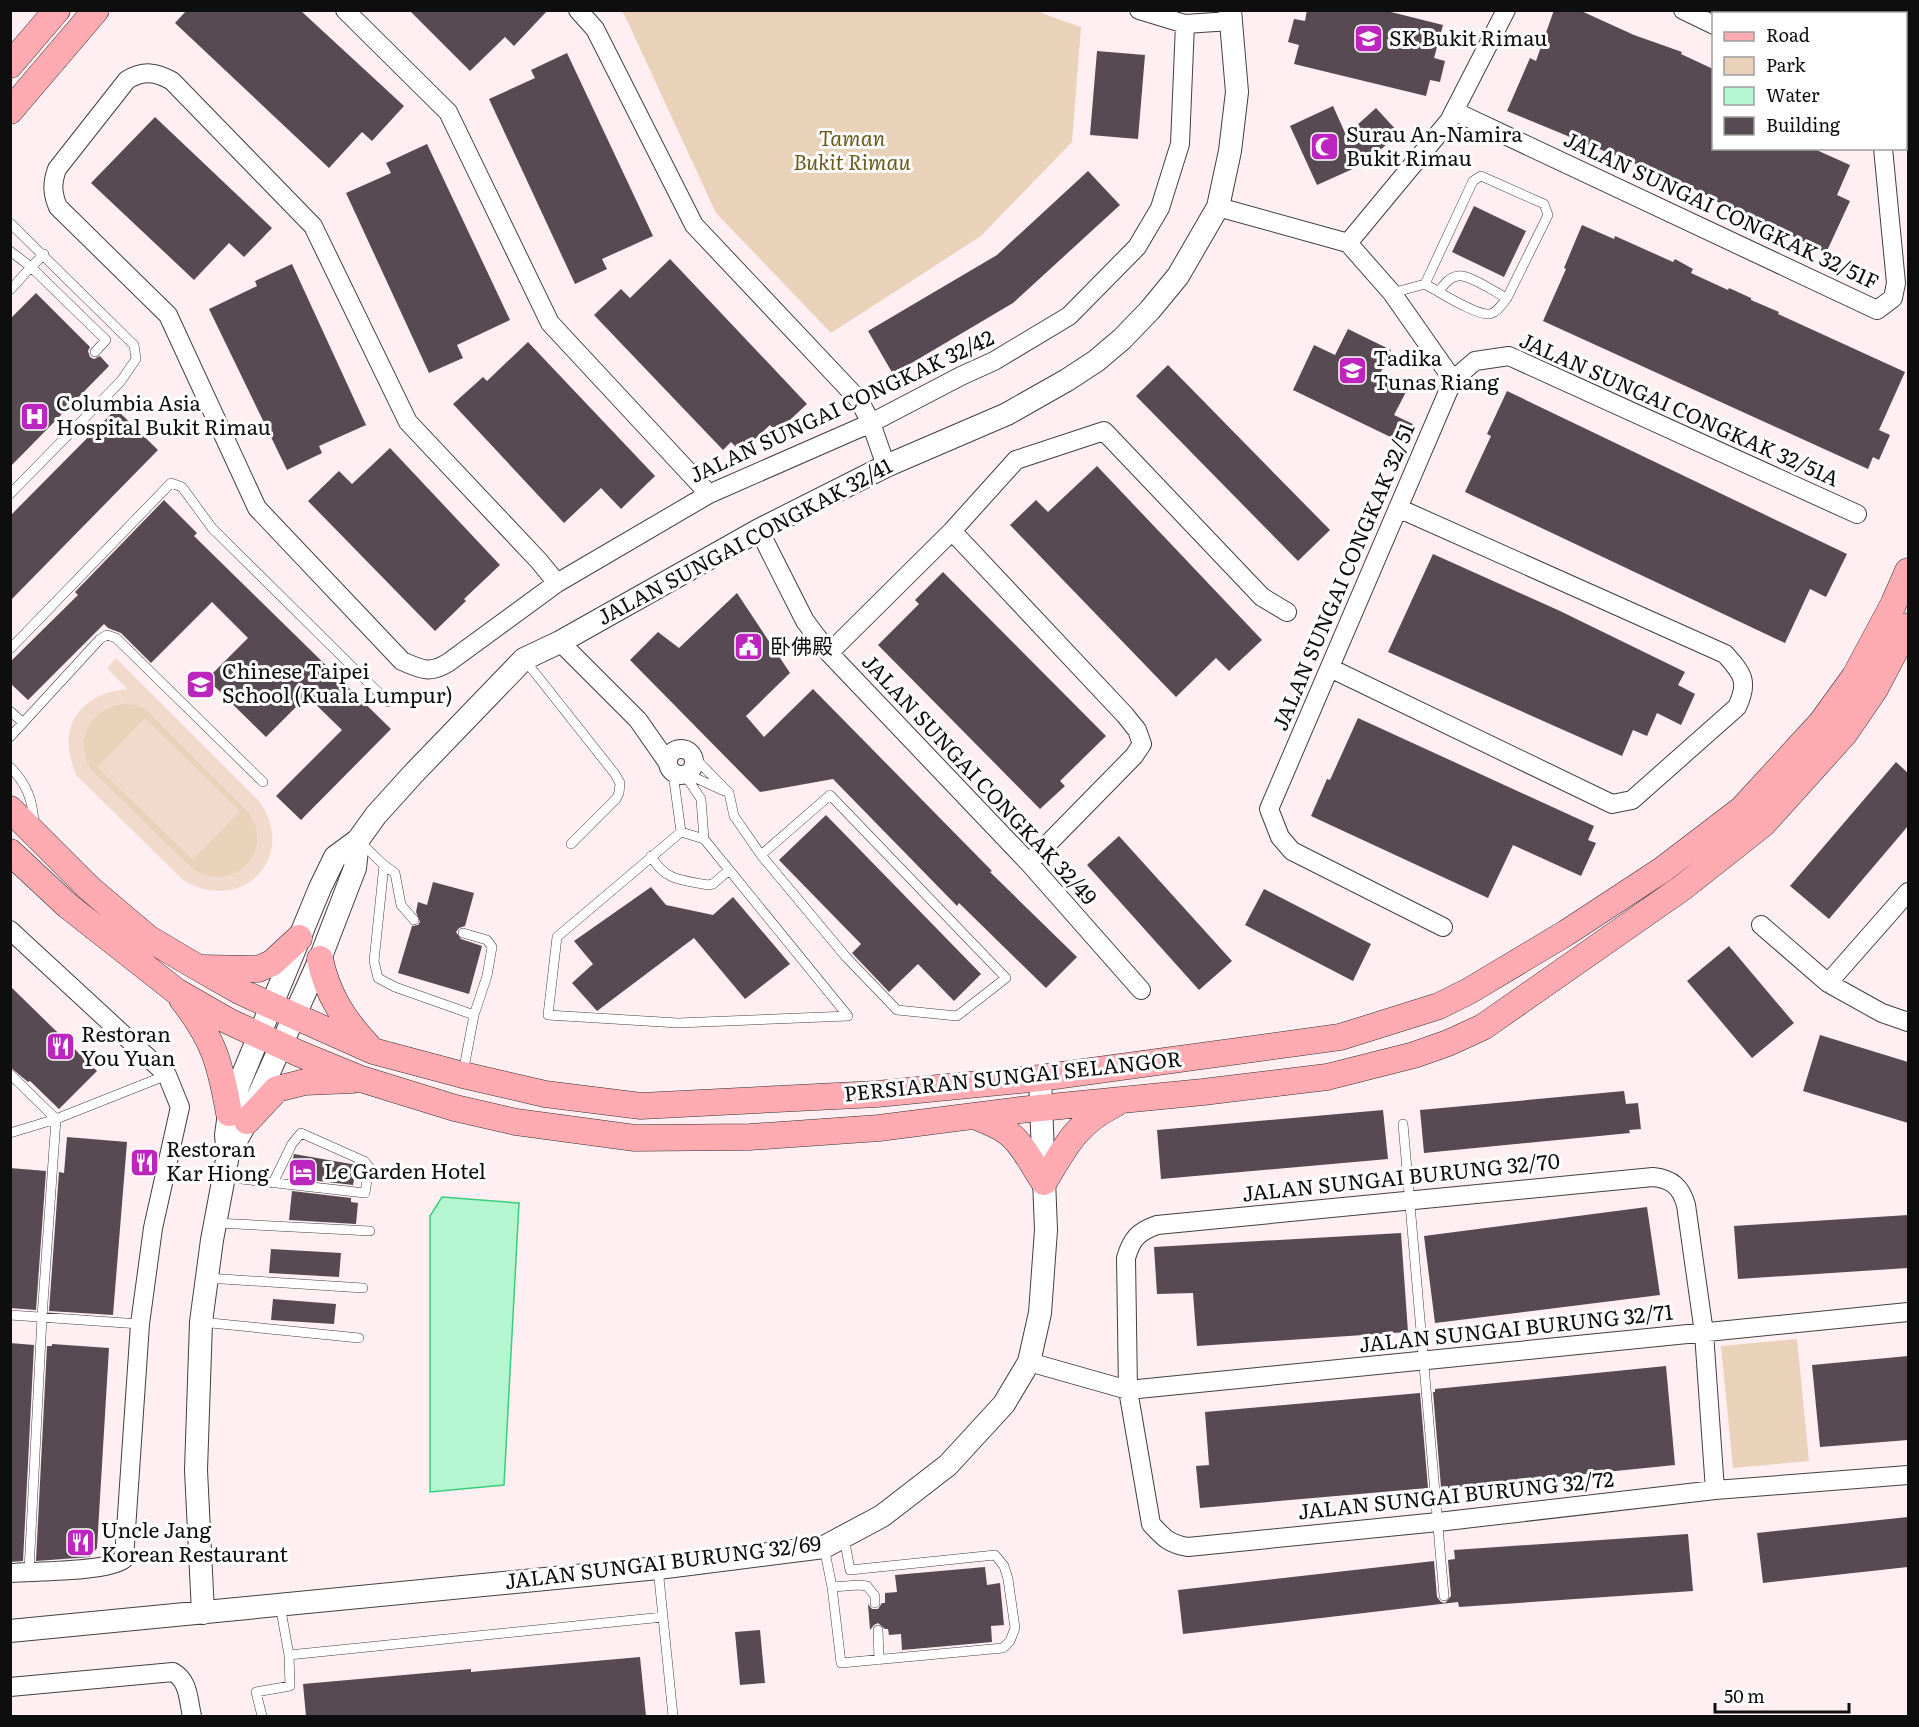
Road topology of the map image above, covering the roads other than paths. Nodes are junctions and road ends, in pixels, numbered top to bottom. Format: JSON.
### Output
{"nodes":[{"id":1,"x":57,"y":10,"type":"edge"},
{"id":2,"x":96,"y":10,"type":"edge"},
{"id":3,"x":345,"y":10,"type":"edge"},
{"id":4,"x":578,"y":10,"type":"edge"},
{"id":5,"x":1140,"y":10,"type":"edge"},
{"id":6,"x":1506,"y":10,"type":"edge"},
{"id":7,"x":1683,"y":10,"type":"edge"},
{"id":8,"x":1231,"y":16,"type":"edge"},
{"id":9,"x":1185,"y":24,"type":"junction"},
{"id":10,"x":1712,"y":24,"type":"edge"},
{"id":11,"x":10,"y":65,"type":"edge"},
{"id":12,"x":10,"y":111,"type":"edge"},
{"id":13,"x":1456,"y":112,"type":"junction"},
{"id":14,"x":1882,"y":150,"type":"edge"},
{"id":15,"x":1218,"y":207,"type":"junction"},
{"id":16,"x":10,"y":223,"type":"edge"},
{"id":17,"x":1348,"y":243,"type":"junction"},
{"id":18,"x":10,"y":251,"type":"edge"},
{"id":19,"x":44,"y":254,"type":"junction"},
{"id":20,"x":31,"y":267,"type":"junction"},
{"id":21,"x":1425,"y":284,"type":"junction"},
{"id":22,"x":10,"y":290,"type":"edge"},
{"id":23,"x":1439,"y":291,"type":"junction"},
{"id":24,"x":1392,"y":293,"type":"junction"},
{"id":25,"x":1507,"y":298,"type":"junction"},
{"id":26,"x":95,"y":352,"type":"dead end"},
{"id":27,"x":1453,"y":380,"type":"junction"},
{"id":28,"x":871,"y":423,"type":"junction"},
{"id":29,"x":886,"y":466,"type":"junction"},
{"id":30,"x":10,"y":494,"type":"edge"},
{"id":31,"x":709,"y":494,"type":"junction"},
{"id":32,"x":1398,"y":508,"type":"junction"},
{"id":33,"x":1857,"y":514,"type":"dead end"},
{"id":34,"x":759,"y":530,"type":"junction"},
{"id":35,"x":952,"y":531,"type":"junction"},
{"id":36,"x":1907,"y":580,"type":"edge"},
{"id":37,"x":557,"y":583,"type":"junction"},
{"id":38,"x":1287,"y":612,"type":"dead end"},
{"id":39,"x":1905,"y":636,"type":"edge"},
{"id":40,"x":560,"y":642,"type":"junction"},
{"id":41,"x":10,"y":649,"type":"edge"},
{"id":42,"x":829,"y":653,"type":"junction"},
{"id":43,"x":524,"y":660,"type":"junction"},
{"id":44,"x":1330,"y":668,"type":"junction"},
{"id":45,"x":388,"y":702,"type":"dead end"},
{"id":46,"x":10,"y":711,"type":"edge"},
{"id":47,"x":638,"y":720,"type":"junction"},
{"id":48,"x":23,"y":723,"type":"junction"},
{"id":49,"x":10,"y":737,"type":"edge"},
{"id":50,"x":688,"y":753,"type":"junction"},
{"id":51,"x":10,"y":767,"type":"edge"},
{"id":52,"x":678,"y":771,"type":"junction"},
{"id":53,"x":263,"y":782,"type":"dead end"},
{"id":54,"x":729,"y":793,"type":"junction"},
{"id":55,"x":10,"y":809,"type":"edge"},
{"id":56,"x":34,"y":831,"type":"junction"},
{"id":57,"x":681,"y":832,"type":"junction"},
{"id":58,"x":704,"y":839,"type":"junction"},
{"id":59,"x":358,"y":840,"type":"junction"},
{"id":60,"x":571,"y":844,"type":"dead end"},
{"id":61,"x":12,"y":854,"type":"edge"},
{"id":62,"x":761,"y":855,"type":"junction"},
{"id":63,"x":651,"y":856,"type":"junction"},
{"id":64,"x":1029,"y":863,"type":"junction"},
{"id":65,"x":384,"y":865,"type":"junction"},
{"id":66,"x":729,"y":870,"type":"junction"},
{"id":67,"x":1908,"y":892,"type":"edge"},
{"id":68,"x":414,"y":920,"type":"dead end"},
{"id":69,"x":1761,"y":925,"type":"dead end"},
{"id":70,"x":1443,"y":927,"type":"dead end"},
{"id":71,"x":10,"y":930,"type":"edge"},
{"id":72,"x":463,"y":933,"type":"dead end"},
{"id":73,"x":299,"y":938,"type":"junction"},
{"id":74,"x":320,"y":958,"type":"junction"},
{"id":75,"x":197,"y":968,"type":"junction"},
{"id":76,"x":1828,"y":983,"type":"junction"},
{"id":77,"x":1141,"y":990,"type":"dead end"},
{"id":78,"x":176,"y":991,"type":"junction"},
{"id":79,"x":283,"y":1011,"type":"junction"},
{"id":80,"x":474,"y":1015,"type":"junction"},
{"id":81,"x":1908,"y":1022,"type":"edge"},
{"id":82,"x":270,"y":1040,"type":"junction"},
{"id":83,"x":373,"y":1051,"type":"junction"},
{"id":84,"x":10,"y":1074,"type":"edge"},
{"id":85,"x":167,"y":1075,"type":"junction"},
{"id":86,"x":463,"y":1075,"type":"junction"},
{"id":87,"x":1040,"y":1078,"type":"junction"},
{"id":88,"x":361,"y":1079,"type":"junction"},
{"id":89,"x":1120,"y":1101,"type":"junction"},
{"id":90,"x":1041,"y":1108,"type":"junction"},
{"id":91,"x":974,"y":1116,"type":"junction"},
{"id":92,"x":238,"y":1117,"type":"junction"},
{"id":93,"x":56,"y":1119,"type":"junction"},
{"id":94,"x":1403,"y":1124,"type":"dead end"},
{"id":95,"x":10,"y":1133,"type":"edge"},
{"id":96,"x":226,"y":1166,"type":"junction"},
{"id":97,"x":273,"y":1182,"type":"junction"},
{"id":98,"x":1044,"y":1182,"type":"junction"},
{"id":99,"x":1408,"y":1199,"type":"junction"},
{"id":100,"x":216,"y":1223,"type":"junction"},
{"id":101,"x":370,"y":1232,"type":"dead end"},
{"id":102,"x":207,"y":1278,"type":"junction"},
{"id":103,"x":363,"y":1288,"type":"dead end"},
{"id":104,"x":1908,"y":1312,"type":"edge"},
{"id":105,"x":10,"y":1315,"type":"edge"},
{"id":106,"x":42,"y":1317,"type":"junction"},
{"id":107,"x":201,"y":1322,"type":"junction"},
{"id":108,"x":140,"y":1324,"type":"junction"},
{"id":109,"x":1704,"y":1333,"type":"junction"},
{"id":110,"x":359,"y":1338,"type":"dead end"},
{"id":111,"x":1424,"y":1361,"type":"junction"},
{"id":112,"x":1029,"y":1362,"type":"junction"},
{"id":113,"x":1128,"y":1390,"type":"junction"},
{"id":114,"x":1908,"y":1475,"type":"edge"},
{"id":115,"x":1715,"y":1490,"type":"junction"},
{"id":116,"x":1438,"y":1522,"type":"junction"},
{"id":117,"x":844,"y":1536,"type":"junction"},
{"id":118,"x":824,"y":1546,"type":"junction"},
{"id":119,"x":658,"y":1568,"type":"junction"},
{"id":120,"x":850,"y":1570,"type":"junction"},
{"id":121,"x":29,"y":1571,"type":"junction"},
{"id":122,"x":10,"y":1573,"type":"edge"},
{"id":123,"x":852,"y":1586,"type":"junction"},
{"id":124,"x":832,"y":1587,"type":"junction"},
{"id":125,"x":1444,"y":1596,"type":"dead end"},
{"id":126,"x":875,"y":1604,"type":"dead end"},
{"id":127,"x":280,"y":1605,"type":"junction"},
{"id":128,"x":203,"y":1612,"type":"junction"},
{"id":129,"x":663,"y":1617,"type":"junction"},
{"id":130,"x":10,"y":1630,"type":"edge"},
{"id":131,"x":878,"y":1630,"type":"dead end"},
{"id":132,"x":289,"y":1654,"type":"junction"},
{"id":133,"x":879,"y":1660,"type":"junction"},
{"id":134,"x":10,"y":1686,"type":"edge"},
{"id":135,"x":192,"y":1716,"type":"edge"},
{"id":136,"x":262,"y":1716,"type":"edge"},
{"id":137,"x":673,"y":1716,"type":"edge"}],
"edges":[{"from":1,"to":11,"type":"main road"},
{"from":2,"to":12,"type":"main road"},
{"from":3,"to":31,"type":"street"},
{"from":4,"to":28,"type":"street"},
{"from":5,"to":9,"type":"street"},
{"from":6,"to":13,"type":"street"},
{"from":7,"to":10,"type":"street"},
{"from":8,"to":9,"type":"street"},
{"from":8,"to":15,"type":"street","name":"JALAN SUNGAI CONGKAK 32/41"},
{"from":9,"to":28,"type":"street","name":"JALAN SUNGAI CONGKAK 32/42"},
{"from":13,"to":14,"type":"street","name":"JALAN SUNGAI CONGKAK 32/51F"},
{"from":13,"to":17,"type":"street"},
{"from":15,"to":17,"type":"street"},
{"from":15,"to":29,"type":"street","name":"JALAN SUNGAI CONGKAK 32/41"},
{"from":16,"to":19,"type":"lane"},
{"from":17,"to":24,"type":"street"},
{"from":18,"to":20,"type":"lane"},
{"from":19,"to":20,"type":"lane"},
{"from":19,"to":30,"type":"lane"},
{"from":20,"to":22,"type":"lane"},
{"from":20,"to":26,"type":"lane"},
{"from":21,"to":23,"type":"lane"},
{"from":21,"to":24,"type":"lane"},
{"from":21,"to":25,"type":"lane"},
{"from":23,"to":25,"type":"lane"},
{"from":23,"to":25,"type":"lane"},
{"from":24,"to":27,"type":"street"},
{"from":27,"to":32,"type":"street","name":"JALAN SUNGAI CONGKAK 32/51"},
{"from":27,"to":33,"type":"street","name":"JALAN SUNGAI CONGKAK 32/51A"},
{"from":28,"to":29,"type":"street"},
{"from":28,"to":31,"type":"street","name":"JALAN SUNGAI CONGKAK 32/42"},
{"from":29,"to":34,"type":"street","name":"JALAN SUNGAI CONGKAK 32/41"},
{"from":31,"to":37,"type":"street","name":"JALAN SUNGAI CONGKAK 32/42"},
{"from":32,"to":44,"type":"street","name":"JALAN SUNGAI CONGKAK 32/51"},
{"from":32,"to":44,"type":"street"},
{"from":34,"to":40,"type":"street","name":"JALAN SUNGAI CONGKAK 32/41"},
{"from":34,"to":42,"type":"street","name":"JALAN SUNGAI CONGKAK 32/49"},
{"from":35,"to":38,"type":"street"},
{"from":35,"to":42,"type":"street"},
{"from":35,"to":64,"type":"street"},
{"from":36,"to":87,"type":"main road","name":"PERSIARAN SUNGAI SELANGOR"},
{"from":37,"to":37,"type":"street","name":"JALAN SUNGAI CONGKAK 32/42"},
{"from":39,"to":89,"type":"main road","name":"PERSIARAN SUNGAI SELANGOR"},
{"from":40,"to":43,"type":"street","name":"JALAN SUNGAI CONGKAK 32/41"},
{"from":40,"to":47,"type":"street"},
{"from":41,"to":45,"type":"lane"},
{"from":42,"to":64,"type":"street","name":"JALAN SUNGAI CONGKAK 32/49"},
{"from":43,"to":59,"type":"street","name":"JALAN SUNGAI CONGKAK 32/41"},
{"from":43,"to":60,"type":"lane"},
{"from":44,"to":70,"type":"street","name":"JALAN SUNGAI CONGKAK 32/51"},
{"from":46,"to":48,"type":"lane"},
{"from":47,"to":50,"type":"street"},
{"from":47,"to":52,"type":"street"},
{"from":48,"to":49,"type":"lane"},
{"from":48,"to":53,"type":"lane"},
{"from":50,"to":52,"type":"street"},
{"from":50,"to":54,"type":"lane"},
{"from":51,"to":56,"type":"lane"},
{"from":52,"to":54,"type":"lane"},
{"from":52,"to":57,"type":"lane"},
{"from":52,"to":58,"type":"lane"},
{"from":54,"to":62,"type":"lane"},
{"from":55,"to":56,"type":"main road","name":"PERSIARAN SUNGAI SELANGOR"},
{"from":56,"to":75,"type":"main road","name":"PERSIARAN SUNGAI SELANGOR"},
{"from":57,"to":58,"type":"lane"},
{"from":57,"to":63,"type":"lane"},
{"from":58,"to":66,"type":"lane"},
{"from":59,"to":65,"type":"lane"},
{"from":59,"to":73,"type":"street"},
{"from":59,"to":74,"type":"street","name":"JALAN SUNGAI CONGKAK 32/41"},
{"from":61,"to":78,"type":"main road","name":"PERSIARAN SUNGAI SELANGOR"},
{"from":62,"to":62,"type":"lane"},
{"from":63,"to":66,"type":"lane"},
{"from":63,"to":66,"type":"lane"},
{"from":64,"to":77,"type":"street","name":"JALAN SUNGAI CONGKAK 32/49"},
{"from":65,"to":68,"type":"lane"},
{"from":65,"to":80,"type":"lane"},
{"from":67,"to":76,"type":"street"},
{"from":69,"to":76,"type":"street"},
{"from":71,"to":85,"type":"street"},
{"from":72,"to":80,"type":"lane"},
{"from":73,"to":75,"type":"main road"},
{"from":73,"to":79,"type":"street"},
{"from":74,"to":79,"type":"street","name":"JALAN SUNGAI CONGKAK 32/41"},
{"from":74,"to":83,"type":"main road"},
{"from":75,"to":79,"type":"main road","name":"PERSIARAN SUNGAI SELANGOR"},
{"from":76,"to":81,"type":"street"},
{"from":78,"to":82,"type":"main road","name":"PERSIARAN SUNGAI SELANGOR"},
{"from":78,"to":92,"type":"main road"},
{"from":79,"to":82,"type":"street"},
{"from":79,"to":83,"type":"main road","name":"PERSIARAN SUNGAI SELANGOR"},
{"from":80,"to":86,"type":"lane"},
{"from":82,"to":88,"type":"main road","name":"PERSIARAN SUNGAI SELANGOR"},
{"from":82,"to":92,"type":"street"},
{"from":83,"to":86,"type":"main road","name":"PERSIARAN SUNGAI SELANGOR"},
{"from":84,"to":93,"type":"lane"},
{"from":85,"to":93,"type":"lane"},
{"from":85,"to":108,"type":"street"},
{"from":86,"to":87,"type":"main road","name":"PERSIARAN SUNGAI SELANGOR"},
{"from":87,"to":90,"type":"street","name":"JALAN SUNGAI BURUNG 32/69"},
{"from":88,"to":91,"type":"main road","name":"PERSIARAN SUNGAI SELANGOR"},
{"from":88,"to":92,"type":"main road"},
{"from":89,"to":90,"type":"main road","name":"PERSIARAN SUNGAI SELANGOR"},
{"from":89,"to":98,"type":"main road"},
{"from":90,"to":91,"type":"main road","name":"PERSIARAN SUNGAI SELANGOR"},
{"from":90,"to":98,"type":"street","name":"JALAN SUNGAI BURUNG 32/69"},
{"from":91,"to":98,"type":"main road"},
{"from":92,"to":96,"type":"street"},
{"from":93,"to":95,"type":"lane"},
{"from":93,"to":106,"type":"lane"},
{"from":94,"to":99,"type":"lane"},
{"from":96,"to":97,"type":"lane"},
{"from":96,"to":100,"type":"street"},
{"from":97,"to":97,"type":"lane"},
{"from":98,"to":112,"type":"street","name":"JALAN SUNGAI BURUNG 32/69"},
{"from":99,"to":109,"type":"street","name":"JALAN SUNGAI BURUNG 32/70"},
{"from":99,"to":111,"type":"lane"},
{"from":99,"to":113,"type":"street","name":"JALAN SUNGAI BURUNG 32/70"},
{"from":100,"to":101,"type":"lane"},
{"from":100,"to":102,"type":"street"},
{"from":102,"to":103,"type":"lane"},
{"from":102,"to":107,"type":"street"},
{"from":104,"to":109,"type":"street","name":"JALAN SUNGAI BURUNG 32/71"},
{"from":105,"to":106,"type":"lane"},
{"from":106,"to":108,"type":"lane"},
{"from":106,"to":121,"type":"lane"},
{"from":107,"to":110,"type":"lane"},
{"from":107,"to":128,"type":"street"},
{"from":108,"to":121,"type":"street"},
{"from":109,"to":111,"type":"street","name":"JALAN SUNGAI BURUNG 32/71"},
{"from":109,"to":115,"type":"street","name":"JALAN SUNGAI BURUNG 32/70"},
{"from":111,"to":113,"type":"street","name":"JALAN SUNGAI BURUNG 32/71"},
{"from":111,"to":116,"type":"lane"},
{"from":112,"to":113,"type":"street"},
{"from":112,"to":117,"type":"street","name":"JALAN SUNGAI BURUNG 32/69"},
{"from":113,"to":116,"type":"street","name":"JALAN SUNGAI BURUNG 32/72"},
{"from":114,"to":115,"type":"street","name":"JALAN SUNGAI BURUNG 32/72"},
{"from":115,"to":116,"type":"street","name":"JALAN SUNGAI BURUNG 32/72"},
{"from":116,"to":125,"type":"lane"},
{"from":117,"to":118,"type":"street","name":"JALAN SUNGAI BURUNG 32/69"},
{"from":117,"to":120,"type":"lane"},
{"from":118,"to":119,"type":"street","name":"JALAN SUNGAI BURUNG 32/69"},
{"from":118,"to":124,"type":"lane"},
{"from":119,"to":127,"type":"street","name":"JALAN SUNGAI BURUNG 32/69"},
{"from":119,"to":129,"type":"lane"},
{"from":120,"to":123,"type":"lane"},
{"from":120,"to":133,"type":"lane"},
{"from":121,"to":122,"type":"street"},
{"from":123,"to":124,"type":"lane"},
{"from":123,"to":126,"type":"lane"},
{"from":124,"to":133,"type":"lane"},
{"from":127,"to":128,"type":"street","name":"JALAN SUNGAI BURUNG 32/69"},
{"from":127,"to":132,"type":"lane"},
{"from":128,"to":130,"type":"street","name":"JALAN SUNGAI BURUNG 32/69"},
{"from":129,"to":132,"type":"lane"},
{"from":129,"to":137,"type":"lane"},
{"from":131,"to":133,"type":"lane"},
{"from":132,"to":136,"type":"lane"},
{"from":134,"to":135,"type":"street"}]}
